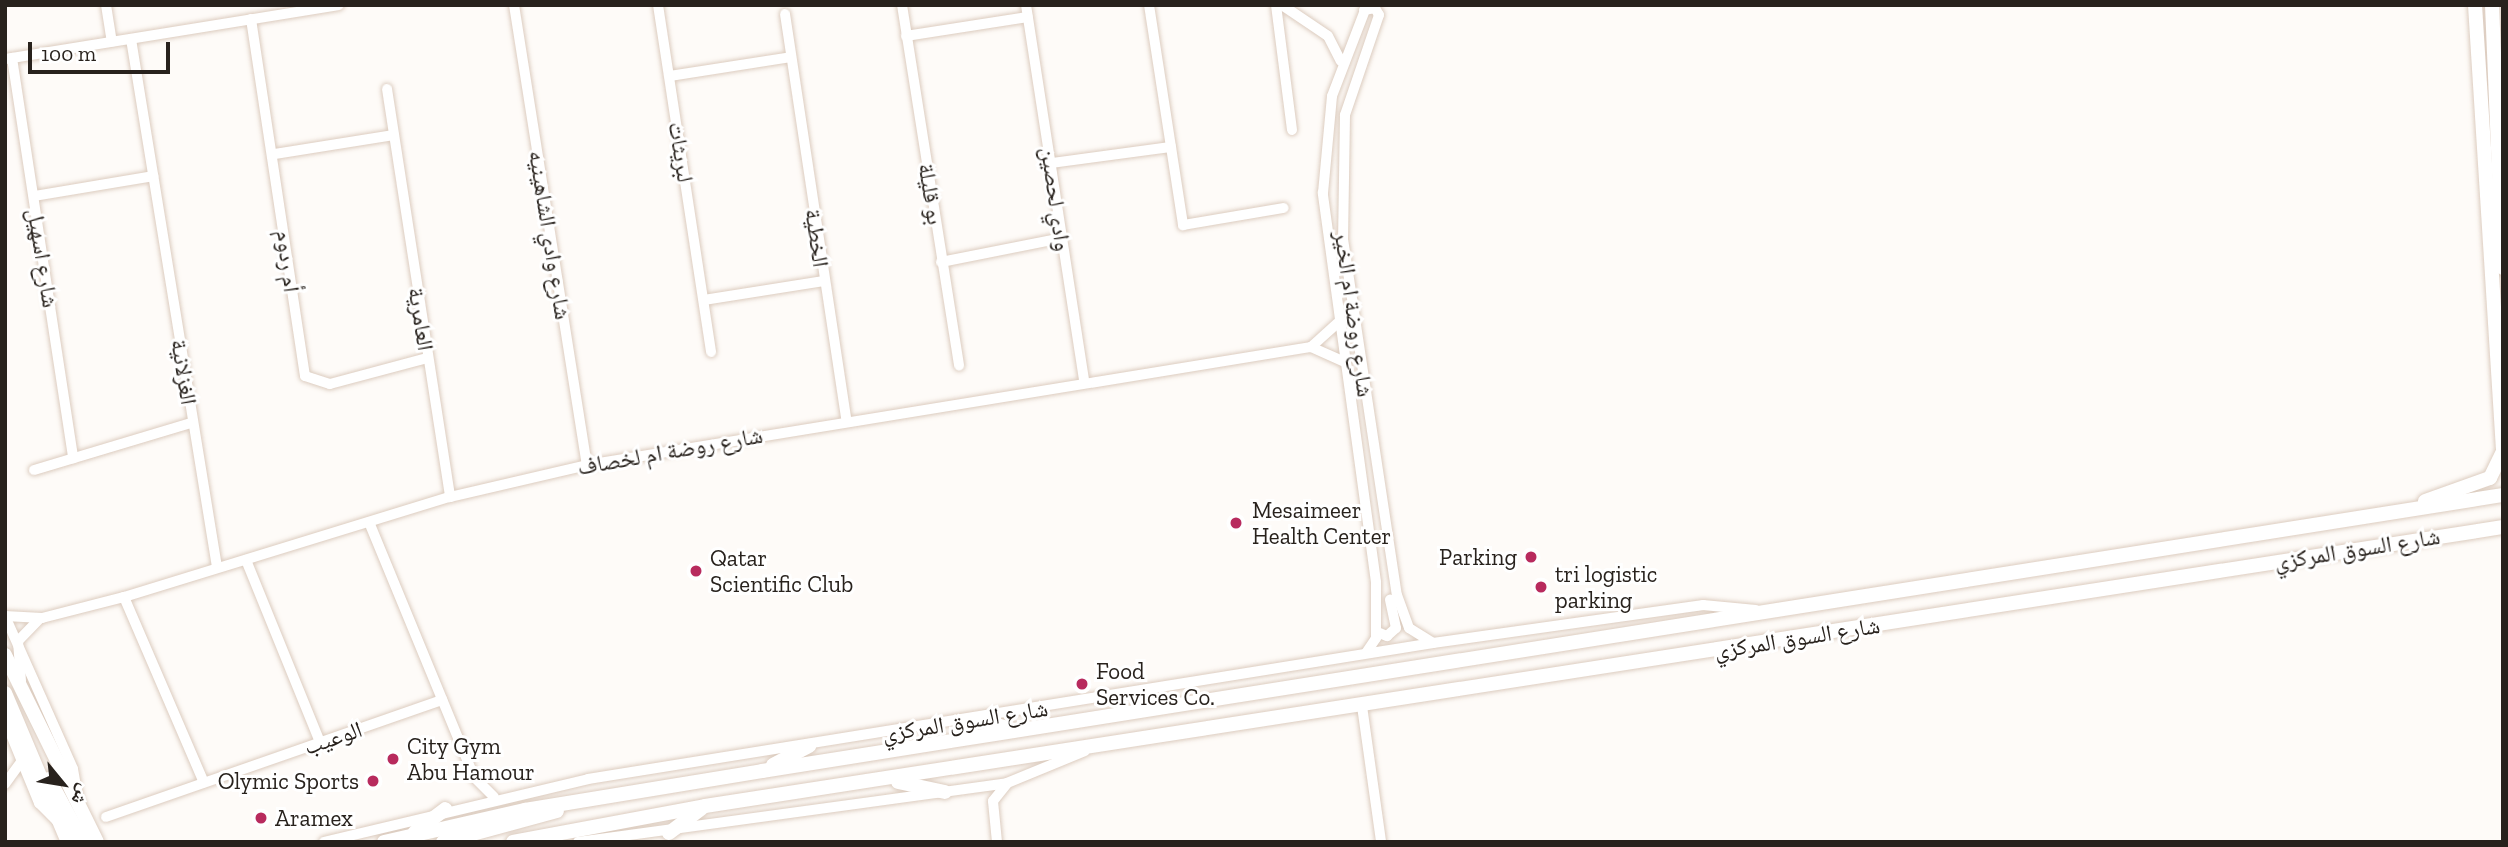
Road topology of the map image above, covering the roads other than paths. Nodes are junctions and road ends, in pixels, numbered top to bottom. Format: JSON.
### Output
{"nodes":[{"id":1,"x":106,"y":5,"type":"edge"},
{"id":2,"x":339,"y":5,"type":"edge"},
{"id":3,"x":514,"y":5,"type":"edge"},
{"id":4,"x":658,"y":5,"type":"edge"},
{"id":5,"x":902,"y":5,"type":"edge"},
{"id":6,"x":1026,"y":5,"type":"edge"},
{"id":7,"x":1149,"y":5,"type":"edge"},
{"id":8,"x":1276,"y":5,"type":"edge"},
{"id":9,"x":1282,"y":5,"type":"edge"},
{"id":10,"x":2475,"y":5,"type":"edge"},
{"id":11,"x":2492,"y":5,"type":"edge"},
{"id":12,"x":1365,"y":8,"type":"edge"},
{"id":13,"x":785,"y":14,"type":"dead end"},
{"id":14,"x":1028,"y":17,"type":"junction"},
{"id":15,"x":251,"y":19,"type":"junction"},
{"id":16,"x":1355,"y":29,"type":"junction"},
{"id":17,"x":1323,"y":32,"type":"junction"},
{"id":18,"x":906,"y":36,"type":"junction"},
{"id":19,"x":131,"y":39,"type":"junction"},
{"id":20,"x":112,"y":42,"type":"junction"},
{"id":21,"x":791,"y":57,"type":"junction"},
{"id":22,"x":9,"y":58,"type":"edge"},
{"id":23,"x":1342,"y":63,"type":"junction"},
{"id":24,"x":670,"y":76,"type":"junction"},
{"id":25,"x":387,"y":89,"type":"dead end"},
{"id":26,"x":1292,"y":131,"type":"dead end"},
{"id":27,"x":394,"y":138,"type":"junction"},
{"id":28,"x":1171,"y":147,"type":"junction"},
{"id":29,"x":275,"y":156,"type":"junction"},
{"id":30,"x":1052,"y":163,"type":"junction"},
{"id":31,"x":153,"y":176,"type":"junction"},
{"id":32,"x":34,"y":196,"type":"junction"},
{"id":33,"x":1284,"y":208,"type":"dead end"},
{"id":34,"x":1062,"y":238,"type":"junction"},
{"id":35,"x":941,"y":262,"type":"junction"},
{"id":36,"x":2503,"y":268,"type":"edge"},
{"id":37,"x":824,"y":281,"type":"junction"},
{"id":38,"x":704,"y":300,"type":"junction"},
{"id":39,"x":1338,"y":323,"type":"junction"},
{"id":40,"x":1311,"y":347,"type":"junction"},
{"id":41,"x":711,"y":352,"type":"dead end"},
{"id":42,"x":427,"y":358,"type":"junction"},
{"id":43,"x":1344,"y":362,"type":"junction"},
{"id":44,"x":959,"y":366,"type":"dead end"},
{"id":45,"x":1084,"y":381,"type":"junction"},
{"id":46,"x":846,"y":419,"type":"junction"},
{"id":47,"x":191,"y":423,"type":"junction"},
{"id":48,"x":2503,"y":449,"type":"edge"},
{"id":49,"x":73,"y":458,"type":"junction"},
{"id":50,"x":587,"y":465,"type":"junction"},
{"id":51,"x":34,"y":470,"type":"dead end"},
{"id":52,"x":2499,"y":472,"type":"edge"},
{"id":53,"x":2503,"y":495,"type":"edge"},
{"id":54,"x":450,"y":497,"type":"junction"},
{"id":55,"x":2396,"y":513,"type":"junction"},
{"id":56,"x":369,"y":522,"type":"junction"},
{"id":57,"x":2503,"y":527,"type":"edge"},
{"id":58,"x":246,"y":560,"type":"junction"},
{"id":59,"x":217,"y":567,"type":"junction"},
{"id":60,"x":1391,"y":569,"type":"junction"},
{"id":61,"x":124,"y":597,"type":"junction"},
{"id":62,"x":1776,"y":612,"type":"junction"},
{"id":63,"x":5,"y":616,"type":"edge"},
{"id":64,"x":42,"y":618,"type":"junction"},
{"id":65,"x":1377,"y":632,"type":"junction"},
{"id":66,"x":18,"y":641,"type":"junction"},
{"id":67,"x":1433,"y":643,"type":"junction"},
{"id":68,"x":1366,"y":653,"type":"junction"},
{"id":69,"x":5,"y":655,"type":"edge"},
{"id":70,"x":22,"y":690,"type":"junction"},
{"id":71,"x":5,"y":693,"type":"edge"},
{"id":72,"x":442,"y":700,"type":"junction"},
{"id":73,"x":1362,"y":706,"type":"junction"},
{"id":74,"x":976,"y":719,"type":"junction"},
{"id":75,"x":5,"y":720,"type":"edge"},
{"id":76,"x":1017,"y":731,"type":"junction"},
{"id":77,"x":320,"y":742,"type":"junction"},
{"id":78,"x":809,"y":746,"type":"junction"},
{"id":79,"x":1090,"y":749,"type":"junction"},
{"id":80,"x":29,"y":757,"type":"junction"},
{"id":81,"x":762,"y":771,"type":"junction"},
{"id":82,"x":474,"y":777,"type":"junction"},
{"id":83,"x":890,"y":780,"type":"junction"},
{"id":84,"x":8,"y":783,"type":"edge"},
{"id":85,"x":204,"y":783,"type":"junction"},
{"id":86,"x":1007,"y":783,"type":"junction"},
{"id":87,"x":969,"y":788,"type":"junction"},
{"id":88,"x":34,"y":789,"type":"junction"},
{"id":89,"x":945,"y":792,"type":"junction"},
{"id":90,"x":494,"y":797,"type":"junction"},
{"id":91,"x":78,"y":801,"type":"junction"},
{"id":92,"x":467,"y":804,"type":"junction"},
{"id":93,"x":575,"y":804,"type":"junction"},
{"id":94,"x":705,"y":806,"type":"junction"},
{"id":95,"x":445,"y":809,"type":"junction"},
{"id":96,"x":992,"y":809,"type":"junction"},
{"id":97,"x":106,"y":817,"type":"dead end"},
{"id":98,"x":60,"y":824,"type":"junction"},
{"id":99,"x":669,"y":833,"type":"junction"},
{"id":100,"x":412,"y":834,"type":"junction"},
{"id":101,"x":68,"y":842,"type":"edge"},
{"id":102,"x":83,"y":842,"type":"edge"},
{"id":103,"x":97,"y":842,"type":"edge"},
{"id":104,"x":324,"y":842,"type":"edge"},
{"id":105,"x":384,"y":842,"type":"edge"},
{"id":106,"x":443,"y":842,"type":"edge"},
{"id":107,"x":513,"y":842,"type":"edge"},
{"id":108,"x":578,"y":842,"type":"edge"},
{"id":109,"x":997,"y":842,"type":"edge"},
{"id":110,"x":1381,"y":842,"type":"edge"}],
"edges":[{"from":1,"to":20,"type":"street"},
{"from":2,"to":15,"type":"street"},
{"from":3,"to":50,"type":"street","name":"شارع وادي الشاهينيه"},
{"from":4,"to":24,"type":"street","name":"لبريثات"},
{"from":5,"to":18,"type":"street","name":"بو قليلة"},
{"from":6,"to":14,"type":"street","name":"وادي لحصين"},
{"from":7,"to":28,"type":"street"},
{"from":8,"to":26,"type":"street"},
{"from":9,"to":17,"type":"street"},
{"from":10,"to":48,"type":"main road"},
{"from":11,"to":36,"type":"main road"},
{"from":12,"to":16,"type":"street","name":"شارع روضة ام الخير"},
{"from":12,"to":60,"type":"street","name":"شارع روضة ام الخير"},
{"from":13,"to":21,"type":"street","name":"الخطية"},
{"from":14,"to":18,"type":"street"},
{"from":14,"to":30,"type":"street","name":"وادي لحصين"},
{"from":15,"to":19,"type":"street"},
{"from":15,"to":29,"type":"street","name":"أم ردوم"},
{"from":16,"to":17,"type":"street"},
{"from":16,"to":23,"type":"street","name":"شارع روضة ام الخير"},
{"from":17,"to":23,"type":"street"},
{"from":18,"to":35,"type":"street","name":"بو قليلة"},
{"from":19,"to":20,"type":"street"},
{"from":19,"to":31,"type":"street","name":"الغزلانية"},
{"from":20,"to":22,"type":"street"},
{"from":21,"to":24,"type":"street"},
{"from":21,"to":37,"type":"street","name":"الخطية"},
{"from":22,"to":32,"type":"street","name":"شارع اسهيل"},
{"from":23,"to":39,"type":"street","name":"شارع روضة ام الخير"},
{"from":24,"to":38,"type":"street","name":"لبريثات"},
{"from":25,"to":27,"type":"street","name":"العامرية"},
{"from":27,"to":29,"type":"street"},
{"from":27,"to":42,"type":"street","name":"العامرية"},
{"from":28,"to":30,"type":"street"},
{"from":28,"to":33,"type":"street"},
{"from":29,"to":42,"type":"street","name":"أم ردوم"},
{"from":30,"to":34,"type":"street","name":"وادي لحصين"},
{"from":31,"to":32,"type":"street"},
{"from":31,"to":47,"type":"street","name":"الغزلانية"},
{"from":32,"to":49,"type":"street","name":"شارع اسهيل"},
{"from":34,"to":35,"type":"street"},
{"from":34,"to":45,"type":"street","name":"وادي لحصين"},
{"from":35,"to":44,"type":"street","name":"بو قليلة"},
{"from":37,"to":38,"type":"street"},
{"from":37,"to":46,"type":"street","name":"الخطية"},
{"from":38,"to":41,"type":"street","name":"لبريثات"},
{"from":39,"to":40,"type":"street"},
{"from":39,"to":43,"type":"street","name":"شارع روضة ام الخير"},
{"from":40,"to":43,"type":"street"},
{"from":40,"to":45,"type":"street","name":"شارع روضة ام لخصاف"},
{"from":42,"to":54,"type":"street","name":"العامرية"},
{"from":43,"to":65,"type":"street","name":"شارع روضة ام الخير"},
{"from":45,"to":46,"type":"street","name":"شارع روضة ام لخصاف"},
{"from":46,"to":50,"type":"street","name":"شارع روضة ام لخصاف"},
{"from":47,"to":49,"type":"street"},
{"from":47,"to":59,"type":"street","name":"الغزلانية"},
{"from":48,"to":52,"type":"main road"},
{"from":49,"to":51,"type":"street"},
{"from":50,"to":54,"type":"street","name":"شارع روضة ام لخصاف"},
{"from":52,"to":55,"type":"main road"},
{"from":53,"to":55,"type":"main road","name":"شارع السوق المركزي"},
{"from":54,"to":56,"type":"street","name":"شارع روضة ام لخصاف"},
{"from":55,"to":62,"type":"main road","name":"شارع السوق المركزي"},
{"from":56,"to":58,"type":"street","name":"شارع روضة ام لخصاف"},
{"from":56,"to":72,"type":"street"},
{"from":57,"to":73,"type":"main road","name":"شارع السوق المركزي"},
{"from":58,"to":59,"type":"street","name":"شارع روضة ام لخصاف"},
{"from":58,"to":77,"type":"street"},
{"from":59,"to":61,"type":"street","name":"شارع روضة ام لخصاف"},
{"from":60,"to":65,"type":"street"},
{"from":60,"to":67,"type":"street","name":"شارع روضة ام الخير"},
{"from":61,"to":64,"type":"street","name":"شارع روضة ام لخصاف"},
{"from":61,"to":85,"type":"street"},
{"from":62,"to":67,"type":"street","name":"شارع السوق المركزي"},
{"from":62,"to":76,"type":"main road","name":"شارع السوق المركزي"},
{"from":63,"to":64,"type":"street","name":"شارع روضة ام لخصاف"},
{"from":63,"to":66,"type":"street"},
{"from":64,"to":66,"type":"street","name":"شارع روضة ام لخصاف"},
{"from":65,"to":68,"type":"street"},
{"from":66,"to":70,"type":"street"},
{"from":66,"to":91,"type":"street"},
{"from":67,"to":68,"type":"street","name":"شارع السوق المركزي"},
{"from":68,"to":74,"type":"street","name":"شارع السوق المركزي"},
{"from":69,"to":70,"type":"main road"},
{"from":70,"to":91,"type":"main road"},
{"from":71,"to":80,"type":"main road"},
{"from":72,"to":77,"type":"street","name":"الوعيب"},
{"from":72,"to":82,"type":"street"},
{"from":73,"to":79,"type":"main road","name":"شارع السوق المركزي"},
{"from":73,"to":110,"type":"street"},
{"from":74,"to":76,"type":"main road"},
{"from":74,"to":78,"type":"street","name":"شارع السوق المركزي"},
{"from":75,"to":80,"type":"street"},
{"from":76,"to":81,"type":"main road","name":"شارع السوق المركزي"},
{"from":77,"to":85,"type":"street","name":"الوعيب"},
{"from":78,"to":81,"type":"main road"},
{"from":78,"to":90,"type":"street","name":"شارع السوق المركزي"},
{"from":79,"to":83,"type":"main road","name":"شارع السوق المركزي"},
{"from":79,"to":86,"type":"street","name":"شارع السوق المركزي"},
{"from":80,"to":84,"type":"street"},
{"from":80,"to":88,"type":"street"},
{"from":80,"to":98,"type":"main road"},
{"from":80,"to":102,"type":"main road"},
{"from":81,"to":93,"type":"main road","name":"شارع السوق المركزي"},
{"from":82,"to":90,"type":"street"},
{"from":82,"to":92,"type":"street"},
{"from":83,"to":89,"type":"main road"},
{"from":83,"to":94,"type":"main road","name":"شارع السوق المركزي"},
{"from":84,"to":88,"type":"street"},
{"from":85,"to":97,"type":"street","name":"الوعيب"},
{"from":86,"to":87,"type":"street","name":"شارع السوق المركزي"},
{"from":86,"to":96,"type":"street"},
{"from":87,"to":89,"type":"street","name":"شارع السوق المركزي"},
{"from":87,"to":96,"type":"street"},
{"from":88,"to":98,"type":"street"},
{"from":89,"to":99,"type":"street","name":"شارع السوق المركزي"},
{"from":90,"to":92,"type":"street","name":"شارع السوق المركزي"},
{"from":91,"to":103,"type":"main road"},
{"from":92,"to":95,"type":"street","name":"شارع السوق المركزي"},
{"from":93,"to":100,"type":"main road","name":"شارع السوق المركزي"},
{"from":93,"to":106,"type":"main road"},
{"from":94,"to":99,"type":"main road"},
{"from":94,"to":107,"type":"main road","name":"شارع السوق المركزي"},
{"from":95,"to":100,"type":"main road"},
{"from":95,"to":104,"type":"street","name":"شارع السوق المركزي"},
{"from":96,"to":109,"type":"street"},
{"from":98,"to":101,"type":"main road"},
{"from":99,"to":108,"type":"street","name":"شارع السوق المركزي"},
{"from":100,"to":105,"type":"main road","name":"شارع السوق المركزي"}]}
